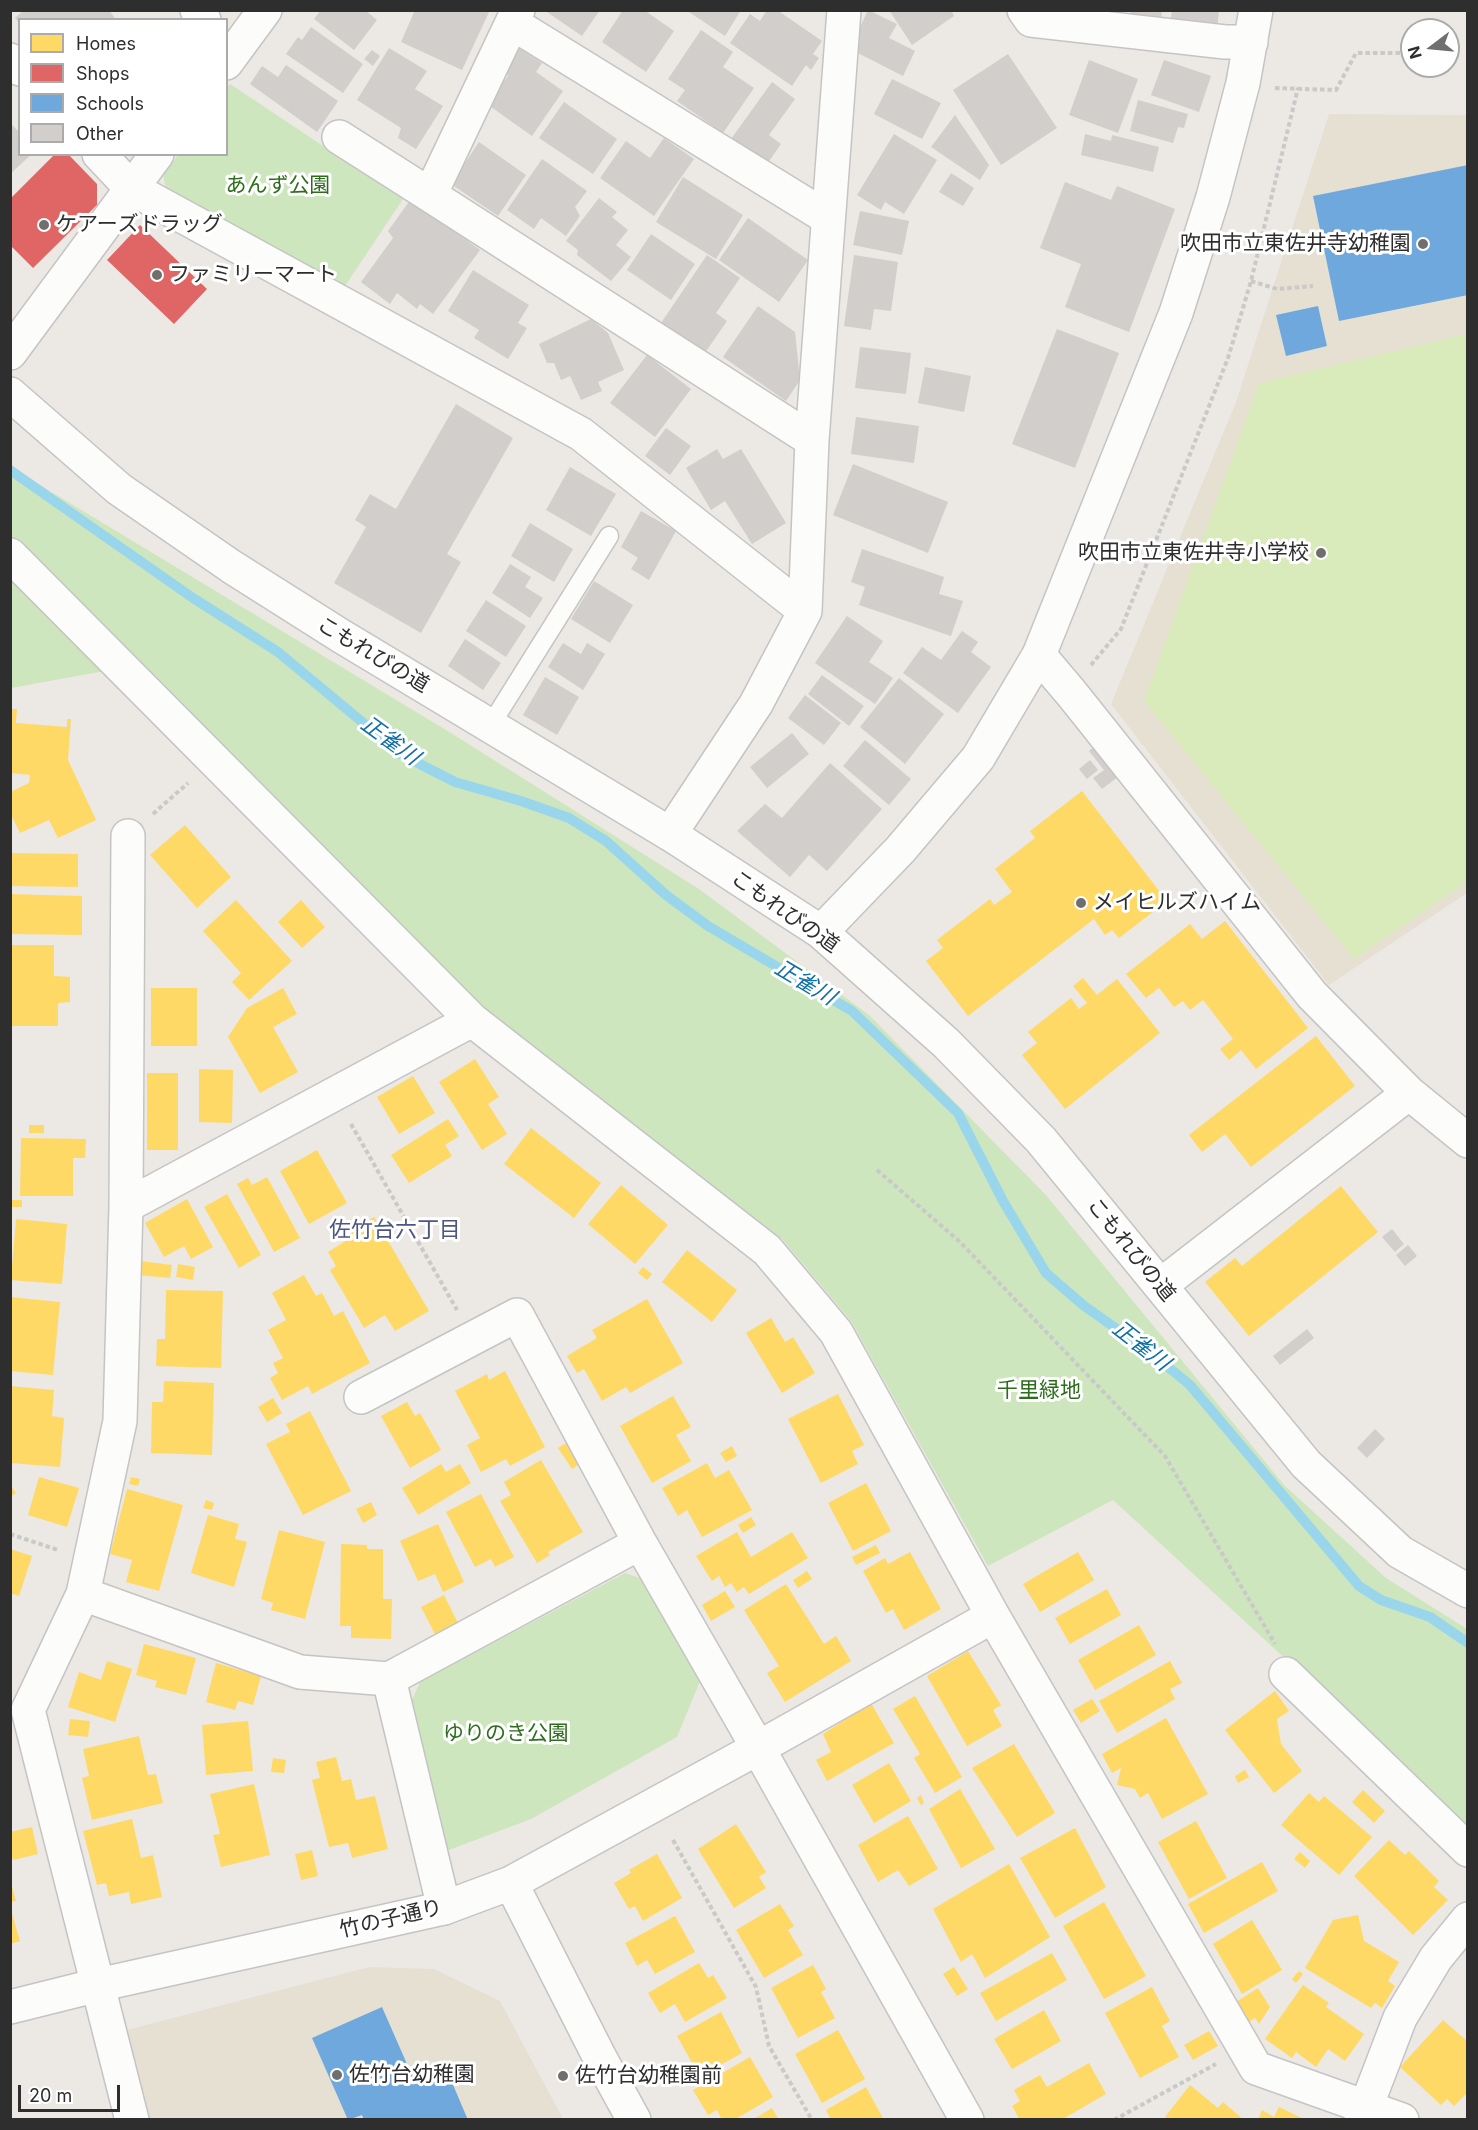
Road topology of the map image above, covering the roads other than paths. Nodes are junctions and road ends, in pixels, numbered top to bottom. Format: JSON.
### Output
{"nodes":[{"id":1,"x":265,"y":10,"type":"edge"},
{"id":2,"x":844,"y":10,"type":"edge"},
{"id":3,"x":1024,"y":10,"type":"edge"},
{"id":4,"x":515,"y":17,"type":"edge"},
{"id":5,"x":1254,"y":26,"type":"edge"},
{"id":6,"x":228,"y":55,"type":"edge"},
{"id":7,"x":339,"y":137,"type":"dead end"},
{"id":8,"x":101,"y":156,"type":"edge"},
{"id":9,"x":155,"y":156,"type":"edge"},
{"id":10,"x":131,"y":188,"type":"junction"},
{"id":11,"x":430,"y":195,"type":"junction"},
{"id":12,"x":828,"y":218,"type":"junction"},
{"id":13,"x":10,"y":353,"type":"edge"},
{"id":14,"x":10,"y":394,"type":"edge"},
{"id":15,"x":812,"y":440,"type":"junction"},
{"id":16,"x":609,"y":536,"type":"dead end"},
{"id":17,"x":10,"y":555,"type":"edge"},
{"id":18,"x":805,"y":611,"type":"junction"},
{"id":19,"x":1039,"y":655,"type":"junction"},
{"id":20,"x":490,"y":726,"type":"junction"},
{"id":21,"x":670,"y":834,"type":"junction"},
{"id":22,"x":128,"y":836,"type":"road end"},
{"id":23,"x":821,"y":932,"type":"junction"},
{"id":24,"x":471,"y":1020,"type":"junction"},
{"id":25,"x":1409,"y":1093,"type":"junction"},
{"id":26,"x":1467,"y":1141,"type":"edge"},
{"id":27,"x":126,"y":1206,"type":"junction"},
{"id":28,"x":1161,"y":1286,"type":"junction"},
{"id":29,"x":361,"y":1397,"type":"dead end"},
{"id":30,"x":640,"y":1543,"type":"junction"},
{"id":31,"x":1467,"y":1592,"type":"edge"},
{"id":32,"x":83,"y":1594,"type":"junction"},
{"id":33,"x":993,"y":1616,"type":"junction"},
{"id":34,"x":1286,"y":1674,"type":"road end"},
{"id":35,"x":389,"y":1679,"type":"junction"},
{"id":36,"x":19,"y":1713,"type":"edge"},
{"id":37,"x":758,"y":1748,"type":"junction"},
{"id":38,"x":1467,"y":1850,"type":"edge"},
{"id":39,"x":511,"y":1883,"type":"junction"},
{"id":40,"x":444,"y":1908,"type":"junction"},
{"id":41,"x":1467,"y":1919,"type":"edge"},
{"id":42,"x":98,"y":1985,"type":"junction"},
{"id":43,"x":10,"y":2007,"type":"edge"},
{"id":44,"x":1363,"y":2113,"type":"edge"},
{"id":45,"x":132,"y":2120,"type":"edge"},
{"id":46,"x":634,"y":2120,"type":"edge"},
{"id":47,"x":967,"y":2120,"type":"edge"},
{"id":48,"x":1402,"y":2120,"type":"edge"}],
"edges":[{"from":1,"to":6,"type":"street"},
{"from":2,"to":12,"type":"street"},
{"from":3,"to":5,"type":"street"},
{"from":4,"to":11,"type":"street"},
{"from":4,"to":12,"type":"street"},
{"from":5,"to":19,"type":"street"},
{"from":7,"to":11,"type":"street"},
{"from":8,"to":10,"type":"street"},
{"from":9,"to":10,"type":"street"},
{"from":10,"to":13,"type":"street"},
{"from":10,"to":18,"type":"street"},
{"from":11,"to":15,"type":"street"},
{"from":12,"to":15,"type":"street"},
{"from":14,"to":20,"type":"street","name":"こもれびの道"},
{"from":15,"to":18,"type":"street"},
{"from":16,"to":20,"type":"lane"},
{"from":17,"to":24,"type":"street"},
{"from":18,"to":21,"type":"street"},
{"from":19,"to":23,"type":"street"},
{"from":19,"to":25,"type":"street"},
{"from":20,"to":21,"type":"street","name":"こもれびの道"},
{"from":21,"to":23,"type":"street","name":"こもれびの道"},
{"from":22,"to":27,"type":"street"},
{"from":23,"to":28,"type":"street","name":"こもれびの道"},
{"from":24,"to":27,"type":"street"},
{"from":24,"to":33,"type":"street"},
{"from":25,"to":26,"type":"street"},
{"from":25,"to":28,"type":"street"},
{"from":27,"to":32,"type":"street"},
{"from":28,"to":31,"type":"street","name":"こもれびの道"},
{"from":29,"to":30,"type":"street"},
{"from":30,"to":35,"type":"street"},
{"from":30,"to":37,"type":"street"},
{"from":32,"to":35,"type":"street"},
{"from":32,"to":36,"type":"street"},
{"from":33,"to":37,"type":"street","name":"竹の子通り"},
{"from":33,"to":44,"type":"street"},
{"from":34,"to":38,"type":"street"},
{"from":35,"to":40,"type":"street"},
{"from":36,"to":42,"type":"street"},
{"from":37,"to":39,"type":"street","name":"竹の子通り"},
{"from":37,"to":47,"type":"street"},
{"from":39,"to":40,"type":"street","name":"竹の子通り"},
{"from":39,"to":46,"type":"street"},
{"from":40,"to":42,"type":"street","name":"竹の子通り"},
{"from":41,"to":44,"type":"street"},
{"from":42,"to":43,"type":"street","name":"竹の子通り"},
{"from":42,"to":45,"type":"street"},
{"from":44,"to":48,"type":"street"}]}
